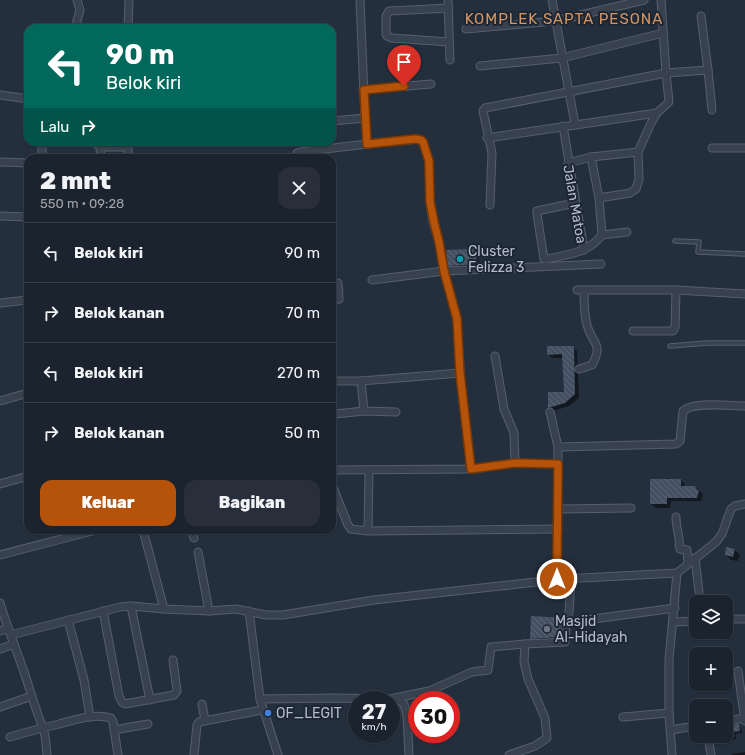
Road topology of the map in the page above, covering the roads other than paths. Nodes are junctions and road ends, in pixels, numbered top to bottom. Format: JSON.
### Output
{"nodes":[{"id":1,"x":77,"y":0,"type":"edge"},
{"id":2,"x":129,"y":0,"type":"edge"},
{"id":3,"x":360,"y":0,"type":"edge"},
{"id":4,"x":448,"y":0,"type":"edge"},
{"id":5,"x":552,"y":0,"type":"edge"},
{"id":6,"x":644,"y":0,"type":"edge"},
{"id":7,"x":661,"y":0,"type":"edge"},
{"id":8,"x":448,"y":8,"type":"junction"},
{"id":9,"x":701,"y":16,"type":"dead end"},
{"id":10,"x":555,"y":21,"type":"junction"},
{"id":11,"x":76,"y":24,"type":"edge"},
{"id":12,"x":128,"y":24,"type":"edge"},
{"id":13,"x":466,"y":29,"type":"dead end"},
{"id":14,"x":663,"y":33,"type":"junction"},
{"id":15,"x":449,"y":42,"type":"junction"},
{"id":16,"x":562,"y":58,"type":"junction"},
{"id":17,"x":450,"y":60,"type":"dead end"},
{"id":18,"x":480,"y":66,"type":"dead end"},
{"id":19,"x":708,"y":70,"type":"junction"},
{"id":20,"x":666,"y":73,"type":"junction"},
{"id":21,"x":431,"y":84,"type":"dead end"},
{"id":22,"x":364,"y":90,"type":"junction"},
{"id":23,"x":570,"y":91,"type":"junction"},
{"id":24,"x":0,"y":95,"type":"edge"},
{"id":25,"x":24,"y":98,"type":"edge"},
{"id":26,"x":712,"y":110,"type":"dead end"},
{"id":27,"x":657,"y":113,"type":"junction"},
{"id":28,"x":365,"y":118,"type":"junction"},
{"id":29,"x":336,"y":121,"type":"edge"},
{"id":30,"x":575,"y":124,"type":"junction"},
{"id":31,"x":562,"y":126,"type":"junction"},
{"id":32,"x":488,"y":138,"type":"junction"},
{"id":33,"x":367,"y":144,"type":"junction"},
{"id":34,"x":712,"y":148,"type":"dead end"},
{"id":35,"x":745,"y":148,"type":"edge"},
{"id":36,"x":638,"y":152,"type":"junction"},
{"id":37,"x":297,"y":154,"type":"edge"},
{"id":38,"x":591,"y":157,"type":"junction"},
{"id":39,"x":0,"y":162,"type":"edge"},
{"id":40,"x":24,"y":163,"type":"edge"},
{"id":41,"x":568,"y":163,"type":"junction"},
{"id":42,"x":599,"y":198,"type":"junction"},
{"id":43,"x":575,"y":203,"type":"junction"},
{"id":44,"x":490,"y":205,"type":"dead end"},
{"id":45,"x":0,"y":216,"type":"edge"},
{"id":46,"x":24,"y":217,"type":"edge"},
{"id":47,"x":627,"y":232,"type":"dead end"},
{"id":48,"x":602,"y":235,"type":"junction"},
{"id":49,"x":675,"y":241,"type":"dead end"},
{"id":50,"x":582,"y":251,"type":"junction"},
{"id":51,"x":745,"y":254,"type":"edge"},
{"id":52,"x":601,"y":264,"type":"dead end"},
{"id":53,"x":444,"y":271,"type":"junction"},
{"id":54,"x":372,"y":280,"type":"dead end"},
{"id":55,"x":338,"y":283,"type":"dead end"},
{"id":56,"x":676,"y":290,"type":"junction"},
{"id":57,"x":745,"y":294,"type":"edge"},
{"id":58,"x":336,"y":299,"type":"edge"},
{"id":59,"x":24,"y":300,"type":"edge"},
{"id":60,"x":0,"y":303,"type":"edge"},
{"id":61,"x":634,"y":331,"type":"dead end"},
{"id":62,"x":745,"y":342,"type":"edge"},
{"id":63,"x":670,"y":346,"type":"dead end"},
{"id":64,"x":495,"y":356,"type":"dead end"},
{"id":65,"x":579,"y":369,"type":"dead end"},
{"id":66,"x":460,"y":373,"type":"junction"},
{"id":67,"x":361,"y":380,"type":"junction"},
{"id":68,"x":336,"y":381,"type":"edge"},
{"id":69,"x":24,"y":394,"type":"edge"},
{"id":70,"x":0,"y":401,"type":"edge"},
{"id":71,"x":745,"y":406,"type":"edge"},
{"id":72,"x":364,"y":412,"type":"junction"},
{"id":73,"x":396,"y":412,"type":"dead end"},
{"id":74,"x":550,"y":412,"type":"dead end"},
{"id":75,"x":336,"y":414,"type":"edge"},
{"id":76,"x":558,"y":447,"type":"junction"},
{"id":77,"x":516,"y":463,"type":"junction"},
{"id":78,"x":558,"y":464,"type":"junction"},
{"id":79,"x":471,"y":469,"type":"junction"},
{"id":80,"x":336,"y":470,"type":"edge"},
{"id":81,"x":369,"y":470,"type":"junction"},
{"id":82,"x":24,"y":477,"type":"edge"},
{"id":83,"x":0,"y":484,"type":"edge"},
{"id":84,"x":336,"y":495,"type":"edge"},
{"id":85,"x":745,"y":504,"type":"edge"},
{"id":86,"x":631,"y":508,"type":"dead end"},
{"id":87,"x":558,"y":509,"type":"junction"},
{"id":88,"x":676,"y":517,"type":"dead end"},
{"id":89,"x":558,"y":529,"type":"junction"},
{"id":90,"x":368,"y":531,"type":"junction"},
{"id":91,"x":81,"y":534,"type":"edge"},
{"id":92,"x":144,"y":534,"type":"edge"},
{"id":93,"x":192,"y":534,"type":"edge"},
{"id":94,"x":194,"y":538,"type":"dead end"},
{"id":95,"x":198,"y":552,"type":"dead end"},
{"id":96,"x":0,"y":555,"type":"edge"},
{"id":97,"x":695,"y":558,"type":"junction"},
{"id":98,"x":688,"y":564,"type":"junction"},
{"id":99,"x":677,"y":573,"type":"junction"},
{"id":100,"x":571,"y":578,"type":"junction"},
{"id":101,"x":557,"y":579,"type":"junction"},
{"id":102,"x":699,"y":592,"type":"dead end"},
{"id":103,"x":0,"y":603,"type":"edge"},
{"id":104,"x":131,"y":606,"type":"junction"},
{"id":105,"x":675,"y":608,"type":"junction"},
{"id":106,"x":164,"y":609,"type":"junction"},
{"id":107,"x":103,"y":611,"type":"junction"},
{"id":108,"x":209,"y":611,"type":"junction"},
{"id":109,"x":249,"y":611,"type":"junction"},
{"id":110,"x":569,"y":613,"type":"dead end"},
{"id":111,"x":733,"y":619,"type":"edge"},
{"id":112,"x":745,"y":619,"type":"edge"},
{"id":113,"x":68,"y":620,"type":"junction"},
{"id":114,"x":689,"y":621,"type":"edge"},
{"id":115,"x":674,"y":622,"type":"junction"},
{"id":116,"x":0,"y":631,"type":"edge"},
{"id":117,"x":9,"y":632,"type":"junction"},
{"id":118,"x":14,"y":644,"type":"junction"},
{"id":119,"x":525,"y":644,"type":"junction"},
{"id":120,"x":0,"y":649,"type":"edge"},
{"id":121,"x":174,"y":660,"type":"dead end"},
{"id":122,"x":738,"y":671,"type":"dead end"},
{"id":123,"x":32,"y":696,"type":"junction"},
{"id":124,"x":400,"y":697,"type":"edge"},
{"id":125,"x":348,"y":698,"type":"edge"},
{"id":126,"x":260,"y":699,"type":"junction"},
{"id":127,"x":150,"y":700,"type":"junction"},
{"id":128,"x":400,"y":700,"type":"edge"},
{"id":129,"x":202,"y":704,"type":"dead end"},
{"id":130,"x":0,"y":707,"type":"edge"},
{"id":131,"x":262,"y":710,"type":"junction"},
{"id":132,"x":669,"y":713,"type":"junction"},
{"id":133,"x":90,"y":717,"type":"junction"},
{"id":134,"x":623,"y":717,"type":"dead end"},
{"id":135,"x":745,"y":719,"type":"edge"},
{"id":136,"x":205,"y":720,"type":"junction"},
{"id":137,"x":733,"y":720,"type":"edge"},
{"id":138,"x":148,"y":724,"type":"dead end"},
{"id":139,"x":42,"y":727,"type":"junction"},
{"id":140,"x":689,"y":727,"type":"edge"},
{"id":141,"x":114,"y":730,"type":"junction"},
{"id":142,"x":670,"y":730,"type":"junction"},
{"id":143,"x":10,"y":737,"type":"dead end"},
{"id":144,"x":709,"y":743,"type":"edge"},
{"id":145,"x":48,"y":755,"type":"edge"},
{"id":146,"x":118,"y":755,"type":"edge"},
{"id":147,"x":194,"y":755,"type":"edge"},
{"id":148,"x":278,"y":755,"type":"edge"},
{"id":149,"x":409,"y":755,"type":"edge"},
{"id":150,"x":509,"y":755,"type":"edge"},
{"id":151,"x":672,"y":755,"type":"edge"},
{"id":152,"x":711,"y":755,"type":"edge"}],
"edges":[{"from":1,"to":11,"type":"street"},
{"from":2,"to":12,"type":"street"},
{"from":3,"to":22,"type":"street"},
{"from":4,"to":8,"type":"street"},
{"from":5,"to":10,"type":"street"},
{"from":6,"to":10,"type":"street"},
{"from":7,"to":14,"type":"street"},
{"from":8,"to":15,"type":"street"},
{"from":8,"to":15,"type":"street"},
{"from":9,"to":19,"type":"street"},
{"from":10,"to":13,"type":"street"},
{"from":10,"to":16,"type":"street"},
{"from":14,"to":16,"type":"street"},
{"from":14,"to":20,"type":"street"},
{"from":15,"to":17,"type":"street"},
{"from":16,"to":18,"type":"street"},
{"from":16,"to":23,"type":"street"},
{"from":19,"to":20,"type":"street"},
{"from":19,"to":26,"type":"street"},
{"from":20,"to":23,"type":"street"},
{"from":20,"to":27,"type":"street"},
{"from":21,"to":22,"type":"street"},
{"from":22,"to":28,"type":"street"},
{"from":23,"to":30,"type":"street"},
{"from":23,"to":32,"type":"street"},
{"from":24,"to":25,"type":"street"},
{"from":27,"to":30,"type":"street"},
{"from":27,"to":36,"type":"street"},
{"from":28,"to":29,"type":"street"},
{"from":28,"to":33,"type":"street"},
{"from":30,"to":31,"type":"street"},
{"from":31,"to":32,"type":"street"},
{"from":31,"to":41,"type":"street","name":"Jalan Matoa"},
{"from":32,"to":44,"type":"street"},
{"from":33,"to":37,"type":"street"},
{"from":33,"to":53,"type":"street"},
{"from":34,"to":35,"type":"street"},
{"from":36,"to":38,"type":"street"},
{"from":36,"to":42,"type":"street"},
{"from":38,"to":41,"type":"street"},
{"from":38,"to":42,"type":"street","name":"Jalan Matoa"},
{"from":39,"to":40,"type":"street"},
{"from":41,"to":43,"type":"street","name":"Jalan Matoa"},
{"from":42,"to":48,"type":"street","name":"Jalan Matoa"},
{"from":43,"to":50,"type":"street","name":"Jalan Matoa"},
{"from":43,"to":50,"type":"street"},
{"from":45,"to":46,"type":"street"},
{"from":47,"to":48,"type":"street"},
{"from":48,"to":50,"type":"street","name":"Jalan Matoa"},
{"from":49,"to":51,"type":"lane"},
{"from":52,"to":53,"type":"street"},
{"from":53,"to":54,"type":"street"},
{"from":53,"to":66,"type":"street"},
{"from":55,"to":58,"type":"street"},
{"from":56,"to":57,"type":"street"},
{"from":56,"to":61,"type":"street"},
{"from":56,"to":65,"type":"street"},
{"from":59,"to":60,"type":"street"},
{"from":62,"to":63,"type":"lane"},
{"from":64,"to":77,"type":"street"},
{"from":66,"to":67,"type":"street"},
{"from":66,"to":79,"type":"street"},
{"from":67,"to":68,"type":"street"},
{"from":67,"to":72,"type":"street"},
{"from":69,"to":70,"type":"street"},
{"from":71,"to":76,"type":"street"},
{"from":72,"to":73,"type":"street"},
{"from":72,"to":75,"type":"street"},
{"from":74,"to":76,"type":"street"},
{"from":76,"to":78,"type":"street"},
{"from":77,"to":78,"type":"street"},
{"from":77,"to":79,"type":"street"},
{"from":78,"to":87,"type":"street"},
{"from":79,"to":81,"type":"street"},
{"from":80,"to":81,"type":"street"},
{"from":81,"to":90,"type":"street"},
{"from":82,"to":83,"type":"street"},
{"from":84,"to":90,"type":"street"},
{"from":85,"to":97,"type":"street"},
{"from":86,"to":87,"type":"street"},
{"from":87,"to":89,"type":"street"},
{"from":88,"to":98,"type":"street"},
{"from":89,"to":90,"type":"street"},
{"from":89,"to":101,"type":"street"},
{"from":91,"to":96,"type":"street"},
{"from":92,"to":106,"type":"street"},
{"from":93,"to":94,"type":"street"},
{"from":95,"to":108,"type":"street"},
{"from":97,"to":98,"type":"street"},
{"from":97,"to":102,"type":"street"},
{"from":98,"to":99,"type":"street"},
{"from":99,"to":100,"type":"street"},
{"from":99,"to":105,"type":"street"},
{"from":100,"to":101,"type":"street"},
{"from":100,"to":110,"type":"street"},
{"from":101,"to":109,"type":"street"},
{"from":103,"to":117,"type":"street"},
{"from":104,"to":106,"type":"street"},
{"from":104,"to":107,"type":"street"},
{"from":104,"to":127,"type":"street"},
{"from":105,"to":115,"type":"street"},
{"from":105,"to":119,"type":"street"},
{"from":106,"to":108,"type":"street"},
{"from":107,"to":113,"type":"street"},
{"from":107,"to":127,"type":"street"},
{"from":108,"to":109,"type":"street"},
{"from":109,"to":126,"type":"street"},
{"from":111,"to":112,"type":"street"},
{"from":113,"to":117,"type":"street"},
{"from":113,"to":133,"type":"street"},
{"from":114,"to":115,"type":"street"},
{"from":115,"to":132,"type":"street"},
{"from":116,"to":117,"type":"street"},
{"from":117,"to":118,"type":"street"},
{"from":118,"to":120,"type":"street"},
{"from":118,"to":123,"type":"street"},
{"from":119,"to":124,"type":"street"},
{"from":119,"to":150,"type":"street"},
{"from":121,"to":127,"type":"street"},
{"from":122,"to":135,"type":"street"},
{"from":123,"to":130,"type":"street"},
{"from":123,"to":139,"type":"street"},
{"from":125,"to":126,"type":"street"},
{"from":126,"to":131,"type":"street"},
{"from":128,"to":149,"type":"street"},
{"from":129,"to":136,"type":"street"},
{"from":131,"to":136,"type":"street"},
{"from":131,"to":148,"type":"street"},
{"from":132,"to":134,"type":"street"},
{"from":132,"to":142,"type":"street"},
{"from":133,"to":139,"type":"street"},
{"from":133,"to":141,"type":"street"},
{"from":135,"to":137,"type":"street"},
{"from":136,"to":147,"type":"street"},
{"from":138,"to":141,"type":"street"},
{"from":139,"to":143,"type":"street"},
{"from":139,"to":145,"type":"street"},
{"from":140,"to":142,"type":"street"},
{"from":141,"to":146,"type":"street"},
{"from":142,"to":151,"type":"street"},
{"from":144,"to":152,"type":"street"}]}
